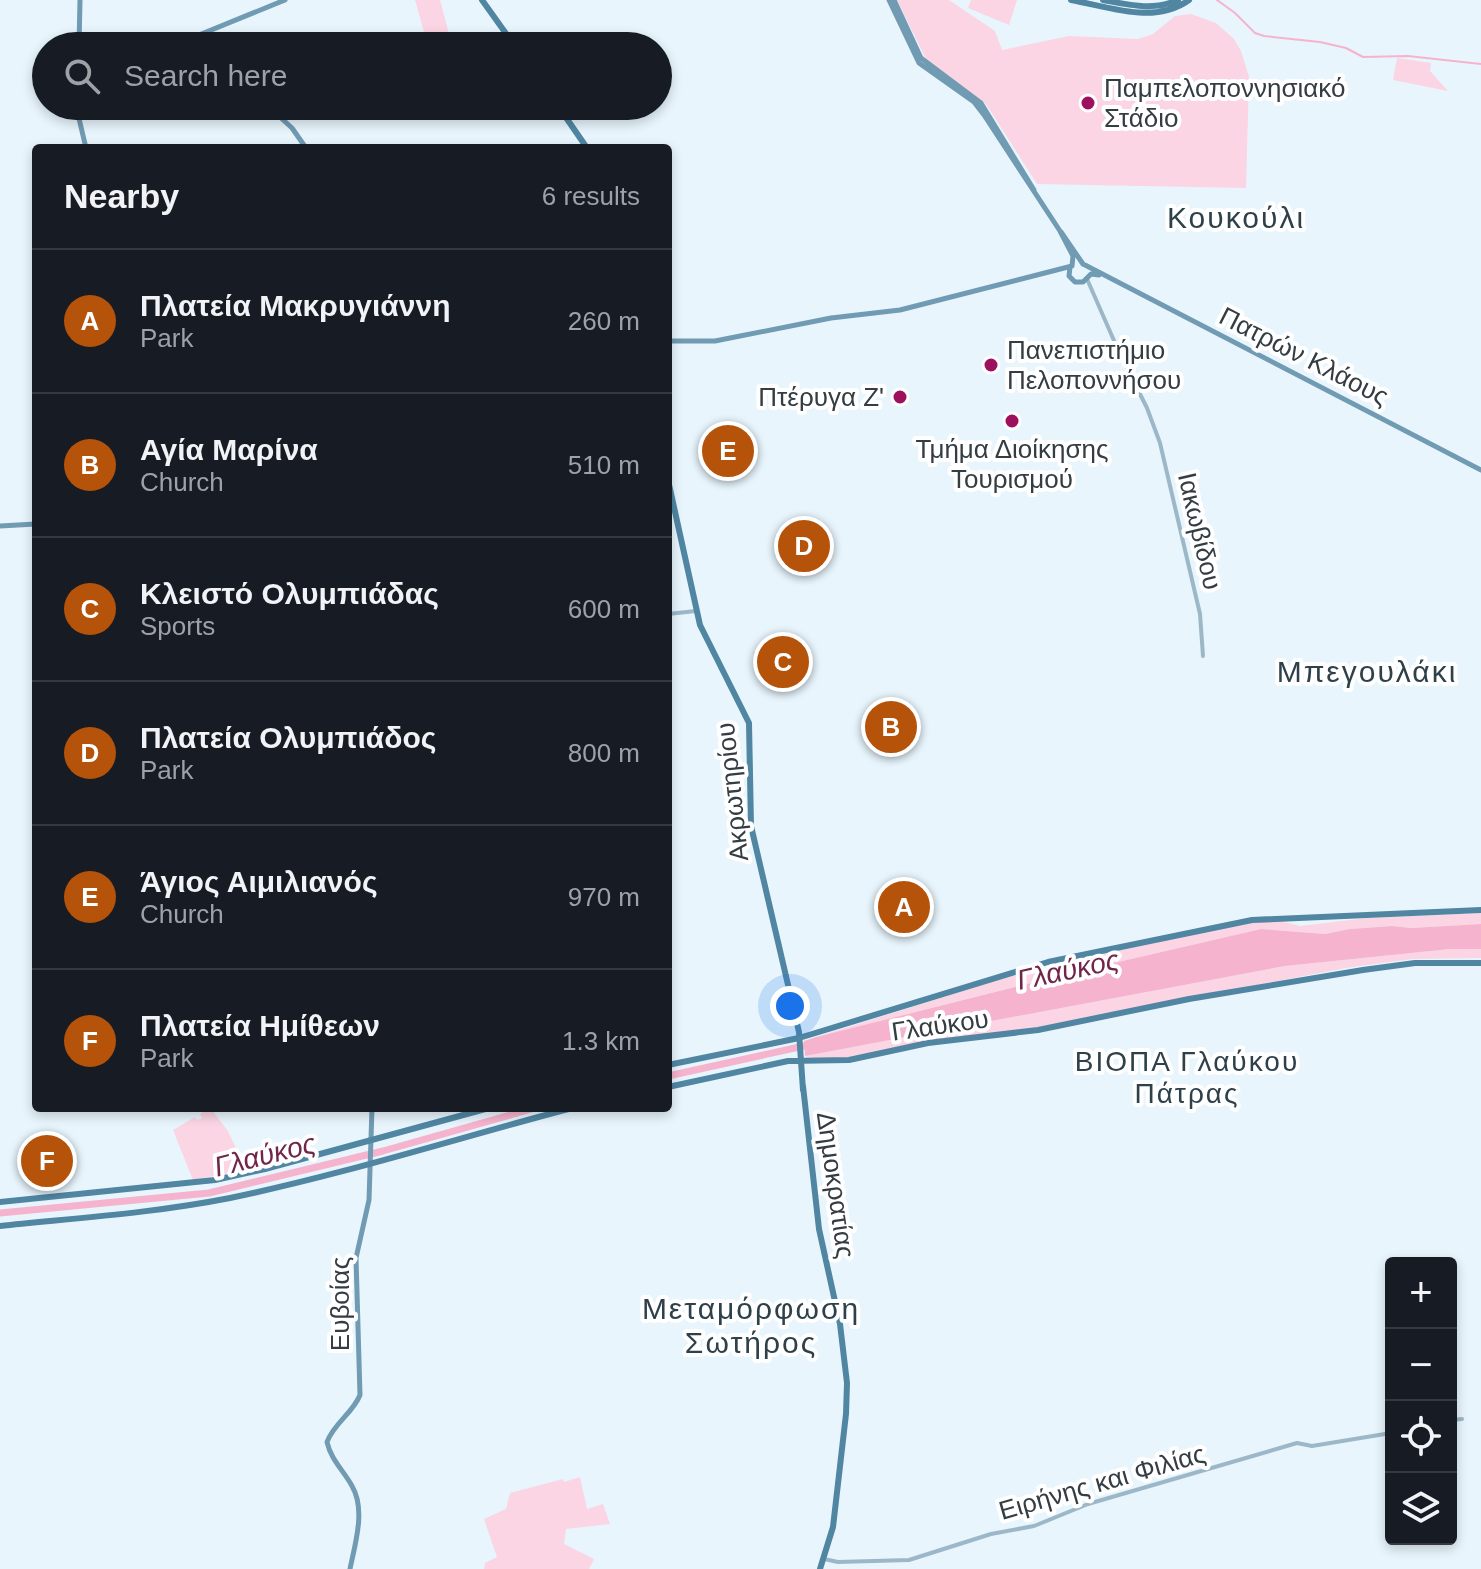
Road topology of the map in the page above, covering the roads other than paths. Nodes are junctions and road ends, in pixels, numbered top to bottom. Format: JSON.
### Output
{"nodes":[{"id":1,"x":80,"y":0,"type":"edge"},
{"id":2,"x":285,"y":0,"type":"edge"},
{"id":3,"x":482,"y":0,"type":"edge"},
{"id":4,"x":891,"y":0,"type":"edge"},
{"id":5,"x":1071,"y":0,"type":"edge"},
{"id":6,"x":1103,"y":0,"type":"edge"},
{"id":7,"x":1178,"y":0,"type":"edge"},
{"id":8,"x":1189,"y":0,"type":"edge"},
{"id":9,"x":79,"y":32,"type":"edge"},
{"id":10,"x":206,"y":32,"type":"edge"},
{"id":11,"x":505,"y":32,"type":"edge"},
{"id":12,"x":79,"y":120,"type":"edge"},
{"id":13,"x":283,"y":120,"type":"edge"},
{"id":14,"x":568,"y":120,"type":"edge"},
{"id":15,"x":85,"y":144,"type":"edge"},
{"id":16,"x":303,"y":144,"type":"edge"},
{"id":17,"x":584,"y":144,"type":"edge"},
{"id":18,"x":1060,"y":231,"type":"junction"},
{"id":19,"x":1084,"y":265,"type":"junction"},
{"id":20,"x":1071,"y":266,"type":"junction"},
{"id":21,"x":1054,"y":270,"type":"junction"},
{"id":22,"x":1088,"y":276,"type":"junction"},
{"id":23,"x":1070,"y":278,"type":"junction"},
{"id":24,"x":1108,"y":278,"type":"junction"},
{"id":25,"x":1079,"y":283,"type":"junction"},
{"id":26,"x":1091,"y":293,"type":"junction"},
{"id":27,"x":672,"y":341,"type":"edge"},
{"id":28,"x":1481,"y":470,"type":"edge"},
{"id":29,"x":672,"y":499,"type":"edge"},
{"id":30,"x":32,"y":524,"type":"edge"},
{"id":31,"x":0,"y":526,"type":"edge"},
{"id":32,"x":696,"y":611,"type":"junction"},
{"id":33,"x":672,"y":614,"type":"edge"},
{"id":34,"x":1203,"y":656,"type":"dead end"},
{"id":35,"x":1481,"y":910,"type":"edge"},
{"id":36,"x":1481,"y":963,"type":"edge"},
{"id":37,"x":798,"y":1040,"type":"junction"},
{"id":38,"x":800,"y":1058,"type":"junction"},
{"id":39,"x":672,"y":1064,"type":"edge"},
{"id":40,"x":672,"y":1086,"type":"edge"},
{"id":41,"x":372,"y":1112,"type":"edge"},
{"id":42,"x":475,"y":1112,"type":"edge"},
{"id":43,"x":557,"y":1112,"type":"edge"},
{"id":44,"x":373,"y":1142,"type":"junction"},
{"id":45,"x":372,"y":1161,"type":"junction"},
{"id":46,"x":0,"y":1202,"type":"edge"},
{"id":47,"x":0,"y":1226,"type":"edge"},
{"id":48,"x":1457,"y":1419,"type":"edge"},
{"id":49,"x":1462,"y":1419,"type":"dead end"},
{"id":50,"x":1385,"y":1434,"type":"edge"},
{"id":51,"x":824,"y":1559,"type":"junction"},
{"id":52,"x":350,"y":1569,"type":"edge"},
{"id":53,"x":820,"y":1569,"type":"edge"}],
"edges":[{"from":1,"to":9,"type":"main road"},
{"from":2,"to":10,"type":"main road"},
{"from":3,"to":11,"type":"main road"},
{"from":4,"to":18,"type":"main road"},
{"from":5,"to":8,"type":"main road"},
{"from":6,"to":7,"type":"main road"},
{"from":12,"to":15,"type":"main road"},
{"from":13,"to":16,"type":"main road"},
{"from":14,"to":17,"type":"main road"},
{"from":18,"to":19,"type":"main road"},
{"from":18,"to":20,"type":"main road"},
{"from":19,"to":20,"type":"main road"},
{"from":19,"to":22,"type":"main road"},
{"from":19,"to":24,"type":"main road","name":"Πατρών Κλάους"},
{"from":20,"to":21,"type":"main road"},
{"from":20,"to":23,"type":"main road"},
{"from":21,"to":23,"type":"main road"},
{"from":21,"to":27,"type":"main road"},
{"from":22,"to":24,"type":"main road"},
{"from":22,"to":25,"type":"main road"},
{"from":22,"to":26,"type":"street"},
{"from":23,"to":25,"type":"main road"},
{"from":24,"to":28,"type":"main road","name":"Πατρών Κλάους"},
{"from":25,"to":26,"type":"street"},
{"from":26,"to":34,"type":"street","name":"Ιακωβίδου"},
{"from":29,"to":32,"type":"main road","name":"Ακρωτηρίου"},
{"from":30,"to":31,"type":"main road"},
{"from":32,"to":33,"type":"street"},
{"from":32,"to":37,"type":"main road","name":"Ακρωτηρίου"},
{"from":35,"to":37,"type":"main road"},
{"from":36,"to":38,"type":"main road","name":"Γλαύκου"},
{"from":37,"to":38,"type":"main road","name":"Ακρωτηρίου"},
{"from":37,"to":39,"type":"main road"},
{"from":38,"to":40,"type":"main road","name":"Γλαύκου"},
{"from":38,"to":51,"type":"main road","name":"Δημοκρατίας"},
{"from":41,"to":44,"type":"main road","name":"Ευβοίας"},
{"from":42,"to":44,"type":"main road"},
{"from":43,"to":45,"type":"main road"},
{"from":44,"to":45,"type":"main road","name":"Ευβοίας"},
{"from":44,"to":46,"type":"main road"},
{"from":45,"to":47,"type":"main road"},
{"from":45,"to":52,"type":"main road","name":"Ευβοίας"},
{"from":48,"to":49,"type":"street"},
{"from":50,"to":51,"type":"street","name":"Ειρήνης και Φιλίας"},
{"from":51,"to":53,"type":"main road","name":"Δημοκρατίας"}]}
